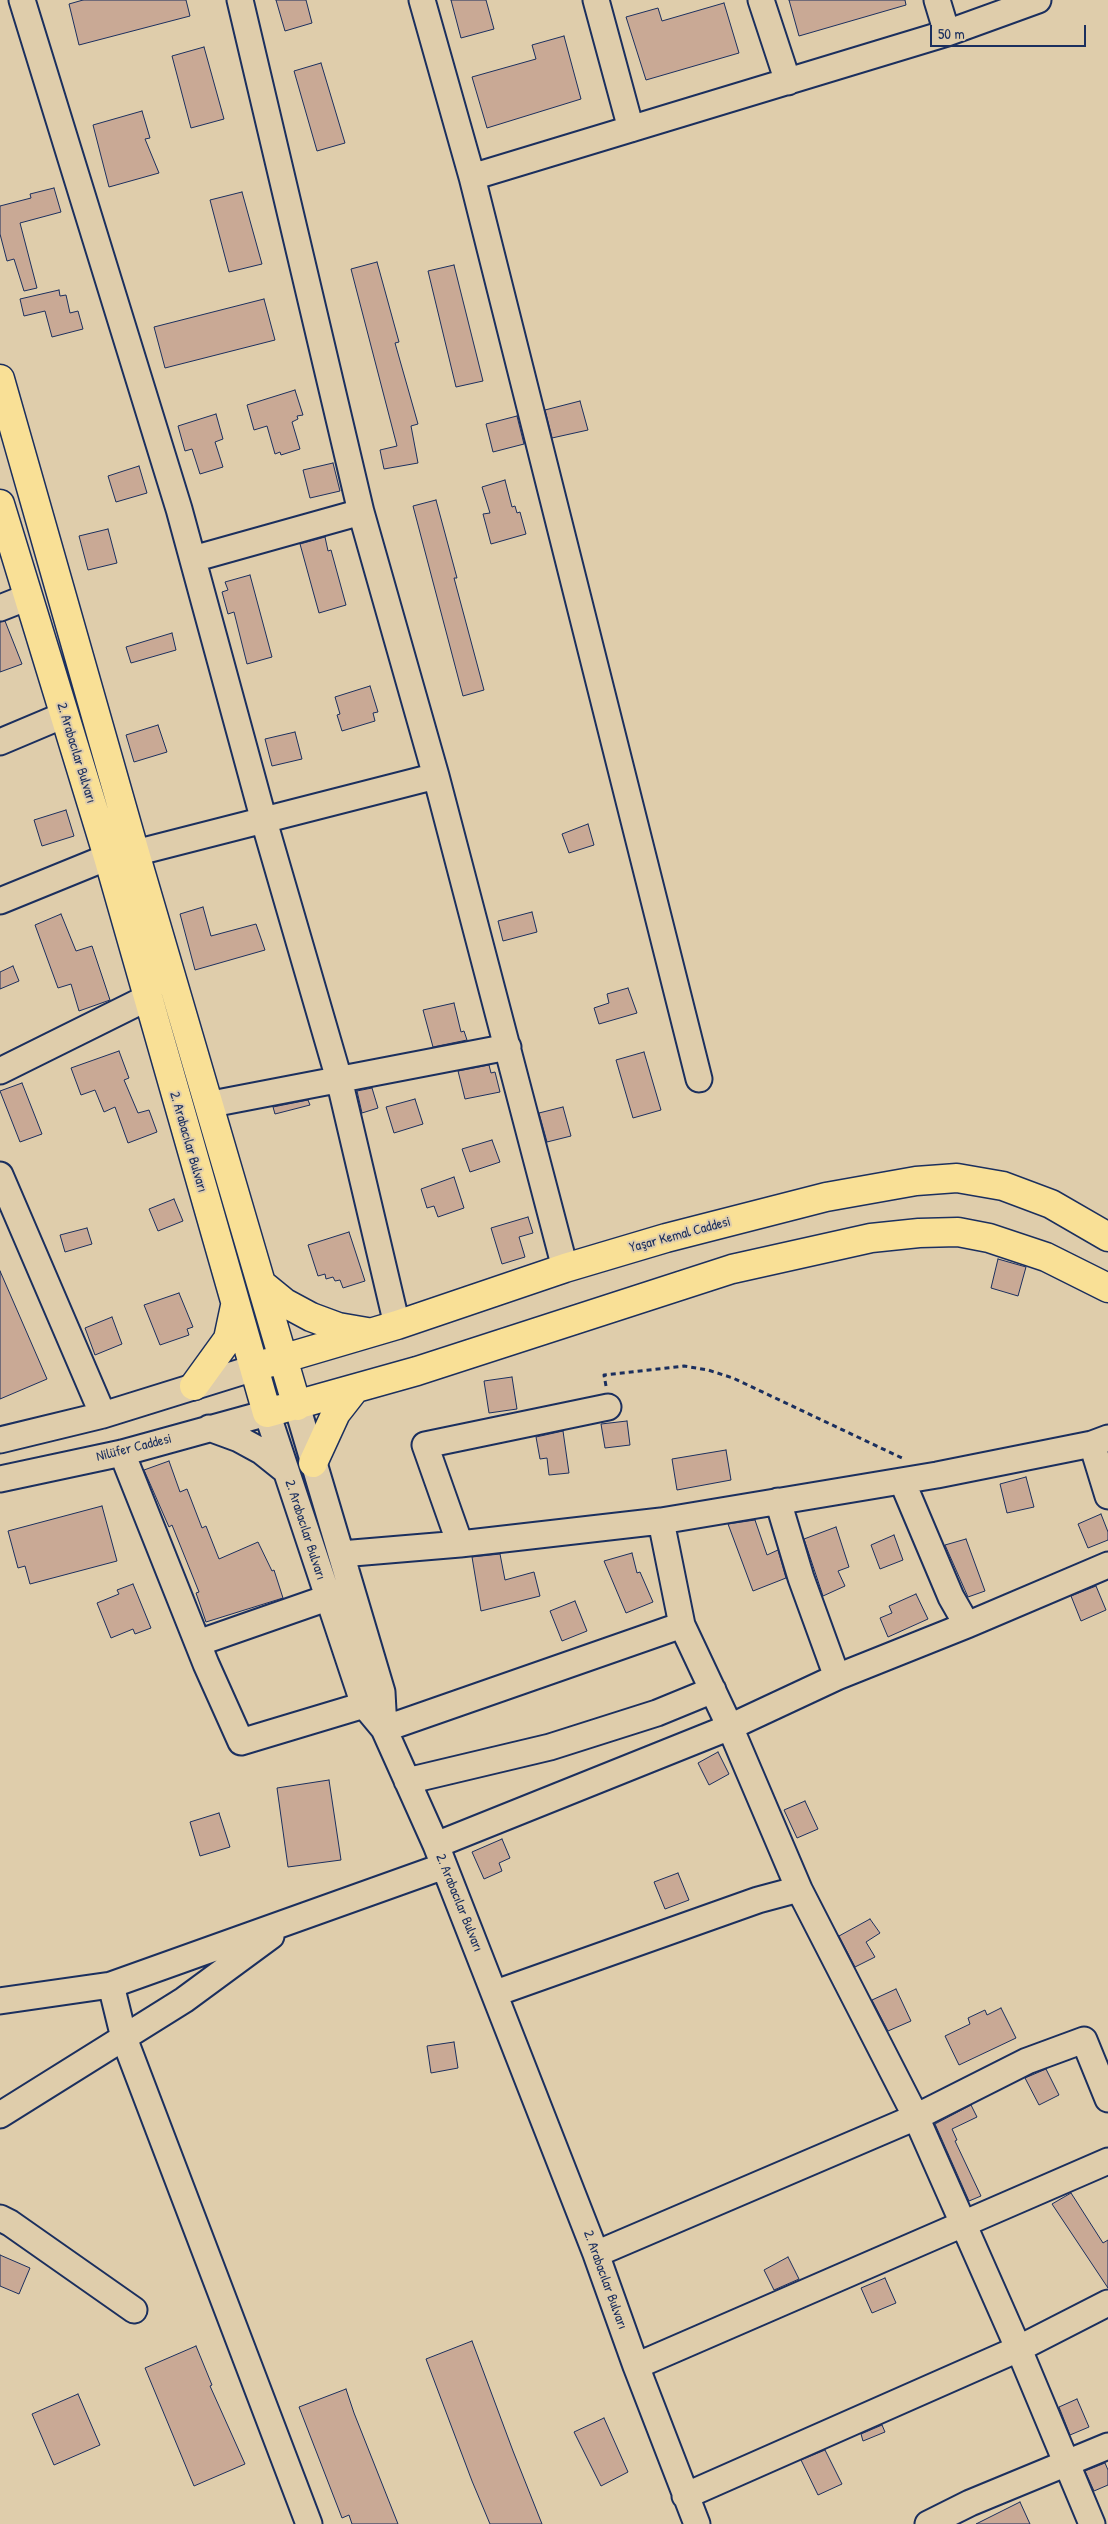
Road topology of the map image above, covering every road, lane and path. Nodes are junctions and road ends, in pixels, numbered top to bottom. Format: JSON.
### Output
{"nodes":[{"id":1,"x":22,"y":0,"type":"edge"},
{"id":2,"x":240,"y":0,"type":"edge"},
{"id":3,"x":422,"y":0,"type":"edge"},
{"id":4,"x":596,"y":0,"type":"edge"},
{"id":5,"x":761,"y":0,"type":"edge"},
{"id":6,"x":937,"y":0,"type":"edge"},
{"id":7,"x":1038,"y":0,"type":"edge"},
{"id":8,"x":947,"y":33,"type":"junction"},
{"id":9,"x":788,"y":82,"type":"junction"},
{"id":10,"x":631,"y":129,"type":"junction"},
{"id":11,"x":472,"y":177,"type":"junction"},
{"id":12,"x":0,"y":378,"type":"edge"},
{"id":13,"x":0,"y":504,"type":"edge"},
{"id":14,"x":361,"y":512,"type":"junction"},
{"id":15,"x":193,"y":559,"type":"junction"},
{"id":16,"x":28,"y":596,"type":"junction"},
{"id":17,"x":0,"y":608,"type":"edge"},
{"id":18,"x":64,"y":715,"type":"junction"},
{"id":19,"x":0,"y":742,"type":"edge"},
{"id":20,"x":436,"y":776,"type":"junction"},
{"id":21,"x":264,"y":821,"type":"junction"},
{"id":22,"x":135,"y":853,"type":"junction"},
{"id":23,"x":108,"y":857,"type":"junction"},
{"id":24,"x":0,"y":901,"type":"edge"},
{"id":25,"x":147,"y":998,"type":"junction"},
{"id":26,"x":508,"y":1046,"type":"junction"},
{"id":27,"x":0,"y":1071,"type":"edge"},
{"id":28,"x":339,"y":1079,"type":"junction"},
{"id":29,"x":699,"y":1079,"type":"dead end"},
{"id":30,"x":217,"y":1103,"type":"dead end"},
{"id":31,"x":0,"y":1175,"type":"edge"},
{"id":32,"x":1108,"y":1237,"type":"edge"},
{"id":33,"x":565,"y":1268,"type":"junction"},
{"id":34,"x":262,"y":1285,"type":"junction"},
{"id":35,"x":1108,"y":1288,"type":"edge"},
{"id":36,"x":235,"y":1305,"type":"junction"},
{"id":37,"x":397,"y":1325,"type":"junction"},
{"id":38,"x":371,"y":1333,"type":"junction"},
{"id":39,"x":284,"y":1359,"type":"junction"},
{"id":40,"x":254,"y":1368,"type":"junction"},
{"id":41,"x":194,"y":1386,"type":"junction"},
{"id":42,"x":354,"y":1390,"type":"junction"},
{"id":43,"x":297,"y":1406,"type":"junction"},
{"id":44,"x":608,"y":1407,"type":"joint"},
{"id":45,"x":268,"y":1414,"type":"junction"},
{"id":46,"x":103,"y":1415,"type":"junction"},
{"id":47,"x":209,"y":1428,"type":"junction"},
{"id":48,"x":0,"y":1440,"type":"edge"},
{"id":49,"x":1100,"y":1441,"type":"edge"},
{"id":50,"x":122,"y":1453,"type":"junction"},
{"id":51,"x":314,"y":1463,"type":"junction"},
{"id":52,"x":286,"y":1471,"type":"junction"},
{"id":53,"x":937,"y":1475,"type":"junction"},
{"id":54,"x":0,"y":1479,"type":"edge"},
{"id":55,"x":902,"y":1480,"type":"junction"},
{"id":56,"x":1108,"y":1496,"type":"edge"},
{"id":57,"x":778,"y":1501,"type":"junction"},
{"id":58,"x":661,"y":1521,"type":"junction"},
{"id":59,"x":460,"y":1544,"type":"junction"},
{"id":60,"x":340,"y":1554,"type":"junction"},
{"id":61,"x":1108,"y":1565,"type":"edge"},
{"id":62,"x":327,"y":1598,"type":"junction"},
{"id":63,"x":682,"y":1625,"type":"junction"},
{"id":64,"x":967,"y":1625,"type":"junction"},
{"id":65,"x":198,"y":1643,"type":"junction"},
{"id":66,"x":837,"y":1676,"type":"junction"},
{"id":67,"x":713,"y":1690,"type":"junction"},
{"id":68,"x":364,"y":1705,"type":"junction"},
{"id":69,"x":730,"y":1727,"type":"junction"},
{"id":70,"x":384,"y":1729,"type":"junction"},
{"id":71,"x":407,"y":1781,"type":"junction"},
{"id":72,"x":440,"y":1856,"type":"junction"},
{"id":73,"x":799,"y":1888,"type":"junction"},
{"id":74,"x":294,"y":1920,"type":"junction"},
{"id":75,"x":111,"y":1985,"type":"junction"},
{"id":76,"x":496,"y":1993,"type":"junction"},
{"id":77,"x":0,"y":2001,"type":"edge"},
{"id":78,"x":124,"y":2038,"type":"junction"},
{"id":79,"x":1108,"y":2099,"type":"edge"},
{"id":80,"x":0,"y":2115,"type":"edge"},
{"id":81,"x":916,"y":2117,"type":"junction"},
{"id":82,"x":1108,"y":2161,"type":"edge"},
{"id":83,"x":0,"y":2218,"type":"edge"},
{"id":84,"x":962,"y":2225,"type":"junction"},
{"id":85,"x":596,"y":2254,"type":"junction"},
{"id":86,"x":1108,"y":2303,"type":"edge"},
{"id":87,"x":134,"y":2310,"type":"dead end"},
{"id":88,"x":1018,"y":2349,"type":"junction"},
{"id":89,"x":636,"y":2366,"type":"junction"},
{"id":90,"x":1108,"y":2446,"type":"edge"},
{"id":91,"x":1066,"y":2462,"type":"junction"},
{"id":92,"x":685,"y":2496,"type":"junction"},
{"id":93,"x":309,"y":2524,"type":"edge"},
{"id":94,"x":697,"y":2524,"type":"edge"},
{"id":95,"x":928,"y":2524,"type":"edge"},
{"id":96,"x":1092,"y":2524,"type":"edge"}],
"edges":[{"from":1,"to":15,"type":"street"},
{"from":2,"to":14,"type":"street"},
{"from":3,"to":11,"type":"street"},
{"from":4,"to":10,"type":"street"},
{"from":5,"to":9,"type":"street"},
{"from":6,"to":8,"type":"street"},
{"from":7,"to":8,"type":"street"},
{"from":8,"to":9,"type":"street"},
{"from":9,"to":10,"type":"street"},
{"from":10,"to":11,"type":"street"},
{"from":11,"to":29,"type":"street"},
{"from":12,"to":22,"type":"main road"},
{"from":13,"to":16,"type":"main road","name":"2. Arabacılar Bulvarı"},
{"from":14,"to":15,"type":"street"},
{"from":14,"to":20,"type":"street"},
{"from":15,"to":21,"type":"street"},
{"from":16,"to":17,"type":"street"},
{"from":16,"to":18,"type":"main road","name":"2. Arabacılar Bulvarı"},
{"from":18,"to":19,"type":"street"},
{"from":18,"to":23,"type":"main road","name":"2. Arabacılar Bulvarı"},
{"from":20,"to":21,"type":"street"},
{"from":20,"to":26,"type":"street"},
{"from":21,"to":22,"type":"street"},
{"from":21,"to":28,"type":"street"},
{"from":22,"to":23,"type":"street"},
{"from":22,"to":34,"type":"main road"},
{"from":23,"to":24,"type":"street"},
{"from":23,"to":25,"type":"main road","name":"2. Arabacılar Bulvarı"},
{"from":25,"to":27,"type":"street"},
{"from":25,"to":36,"type":"main road","name":"2. Arabacılar Bulvarı"},
{"from":26,"to":28,"type":"street"},
{"from":26,"to":33,"type":"street"},
{"from":28,"to":30,"type":"street"},
{"from":28,"to":37,"type":"street"},
{"from":31,"to":46,"type":"street"},
{"from":32,"to":33,"type":"main road","name":"Yaşar Kemal Caddesi"},
{"from":33,"to":37,"type":"main road","name":"Yaşar Kemal Caddesi"},
{"from":34,"to":38,"type":"main road"},
{"from":34,"to":39,"type":"main road"},
{"from":35,"to":42,"type":"main road"},
{"from":36,"to":40,"type":"main road","name":"2. Arabacılar Bulvarı"},
{"from":36,"to":41,"type":"main road"},
{"from":37,"to":38,"type":"main road","name":"Yaşar Kemal Caddesi"},
{"from":38,"to":39,"type":"main road","name":"Yaşar Kemal Caddesi"},
{"from":39,"to":40,"type":"main road","name":"Yaşar Kemal Caddesi"},
{"from":39,"to":43,"type":"main road"},
{"from":40,"to":41,"type":"street"},
{"from":40,"to":45,"type":"main road","name":"2. Arabacılar Bulvarı"},
{"from":41,"to":46,"type":"street"},
{"from":42,"to":43,"type":"main road"},
{"from":42,"to":51,"type":"main road"},
{"from":43,"to":45,"type":"main road"},
{"from":43,"to":51,"type":"street"},
{"from":44,"to":53,"type":"path"},
{"from":44,"to":59,"type":"street"},
{"from":45,"to":47,"type":"street","name":"Nilüfer Caddesi"},
{"from":45,"to":52,"type":"street","name":"2. Arabacılar Bulvarı"},
{"from":46,"to":48,"type":"street"},
{"from":47,"to":50,"type":"street","name":"Nilüfer Caddesi"},
{"from":47,"to":52,"type":"street"},
{"from":49,"to":53,"type":"street"},
{"from":49,"to":56,"type":"street"},
{"from":50,"to":54,"type":"street","name":"Nilüfer Caddesi"},
{"from":50,"to":65,"type":"street"},
{"from":51,"to":60,"type":"street"},
{"from":52,"to":62,"type":"street","name":"2. Arabacılar Bulvarı"},
{"from":53,"to":55,"type":"street"},
{"from":55,"to":57,"type":"street"},
{"from":55,"to":64,"type":"street"},
{"from":57,"to":58,"type":"street"},
{"from":57,"to":66,"type":"street"},
{"from":58,"to":59,"type":"street"},
{"from":58,"to":63,"type":"street"},
{"from":59,"to":60,"type":"street"},
{"from":60,"to":70,"type":"street"},
{"from":61,"to":64,"type":"street"},
{"from":62,"to":65,"type":"street"},
{"from":62,"to":68,"type":"street","name":"2. Arabacılar Bulvarı"},
{"from":63,"to":67,"type":"street"},
{"from":63,"to":70,"type":"street"},
{"from":64,"to":66,"type":"street"},
{"from":65,"to":68,"type":"street"},
{"from":66,"to":69,"type":"street"},
{"from":67,"to":69,"type":"street"},
{"from":67,"to":71,"type":"street"},
{"from":68,"to":70,"type":"street","name":"2. Arabacılar Bulvarı"},
{"from":69,"to":72,"type":"street"},
{"from":69,"to":73,"type":"street"},
{"from":70,"to":71,"type":"street","name":"2. Arabacılar Bulvarı"},
{"from":71,"to":72,"type":"street","name":"2. Arabacılar Bulvarı"},
{"from":72,"to":74,"type":"street"},
{"from":72,"to":76,"type":"street","name":"2. Arabacılar Bulvarı"},
{"from":73,"to":76,"type":"street"},
{"from":73,"to":81,"type":"street"},
{"from":74,"to":75,"type":"street"},
{"from":74,"to":78,"type":"street"},
{"from":75,"to":77,"type":"street"},
{"from":75,"to":78,"type":"street"},
{"from":76,"to":85,"type":"street","name":"2. Arabacılar Bulvarı"},
{"from":78,"to":80,"type":"street"},
{"from":78,"to":93,"type":"street"},
{"from":79,"to":81,"type":"street"},
{"from":81,"to":84,"type":"street"},
{"from":81,"to":85,"type":"street"},
{"from":82,"to":84,"type":"street"},
{"from":83,"to":87,"type":"street"},
{"from":84,"to":88,"type":"street"},
{"from":84,"to":89,"type":"street"},
{"from":85,"to":89,"type":"street","name":"2. Arabacılar Bulvarı"},
{"from":86,"to":88,"type":"street"},
{"from":88,"to":91,"type":"street"},
{"from":88,"to":92,"type":"street"},
{"from":89,"to":92,"type":"street","name":"2. Arabacılar Bulvarı"},
{"from":90,"to":91,"type":"street"},
{"from":91,"to":95,"type":"street"},
{"from":91,"to":96,"type":"street"},
{"from":92,"to":94,"type":"street","name":"2. Arabacılar Bulvarı"}]}
